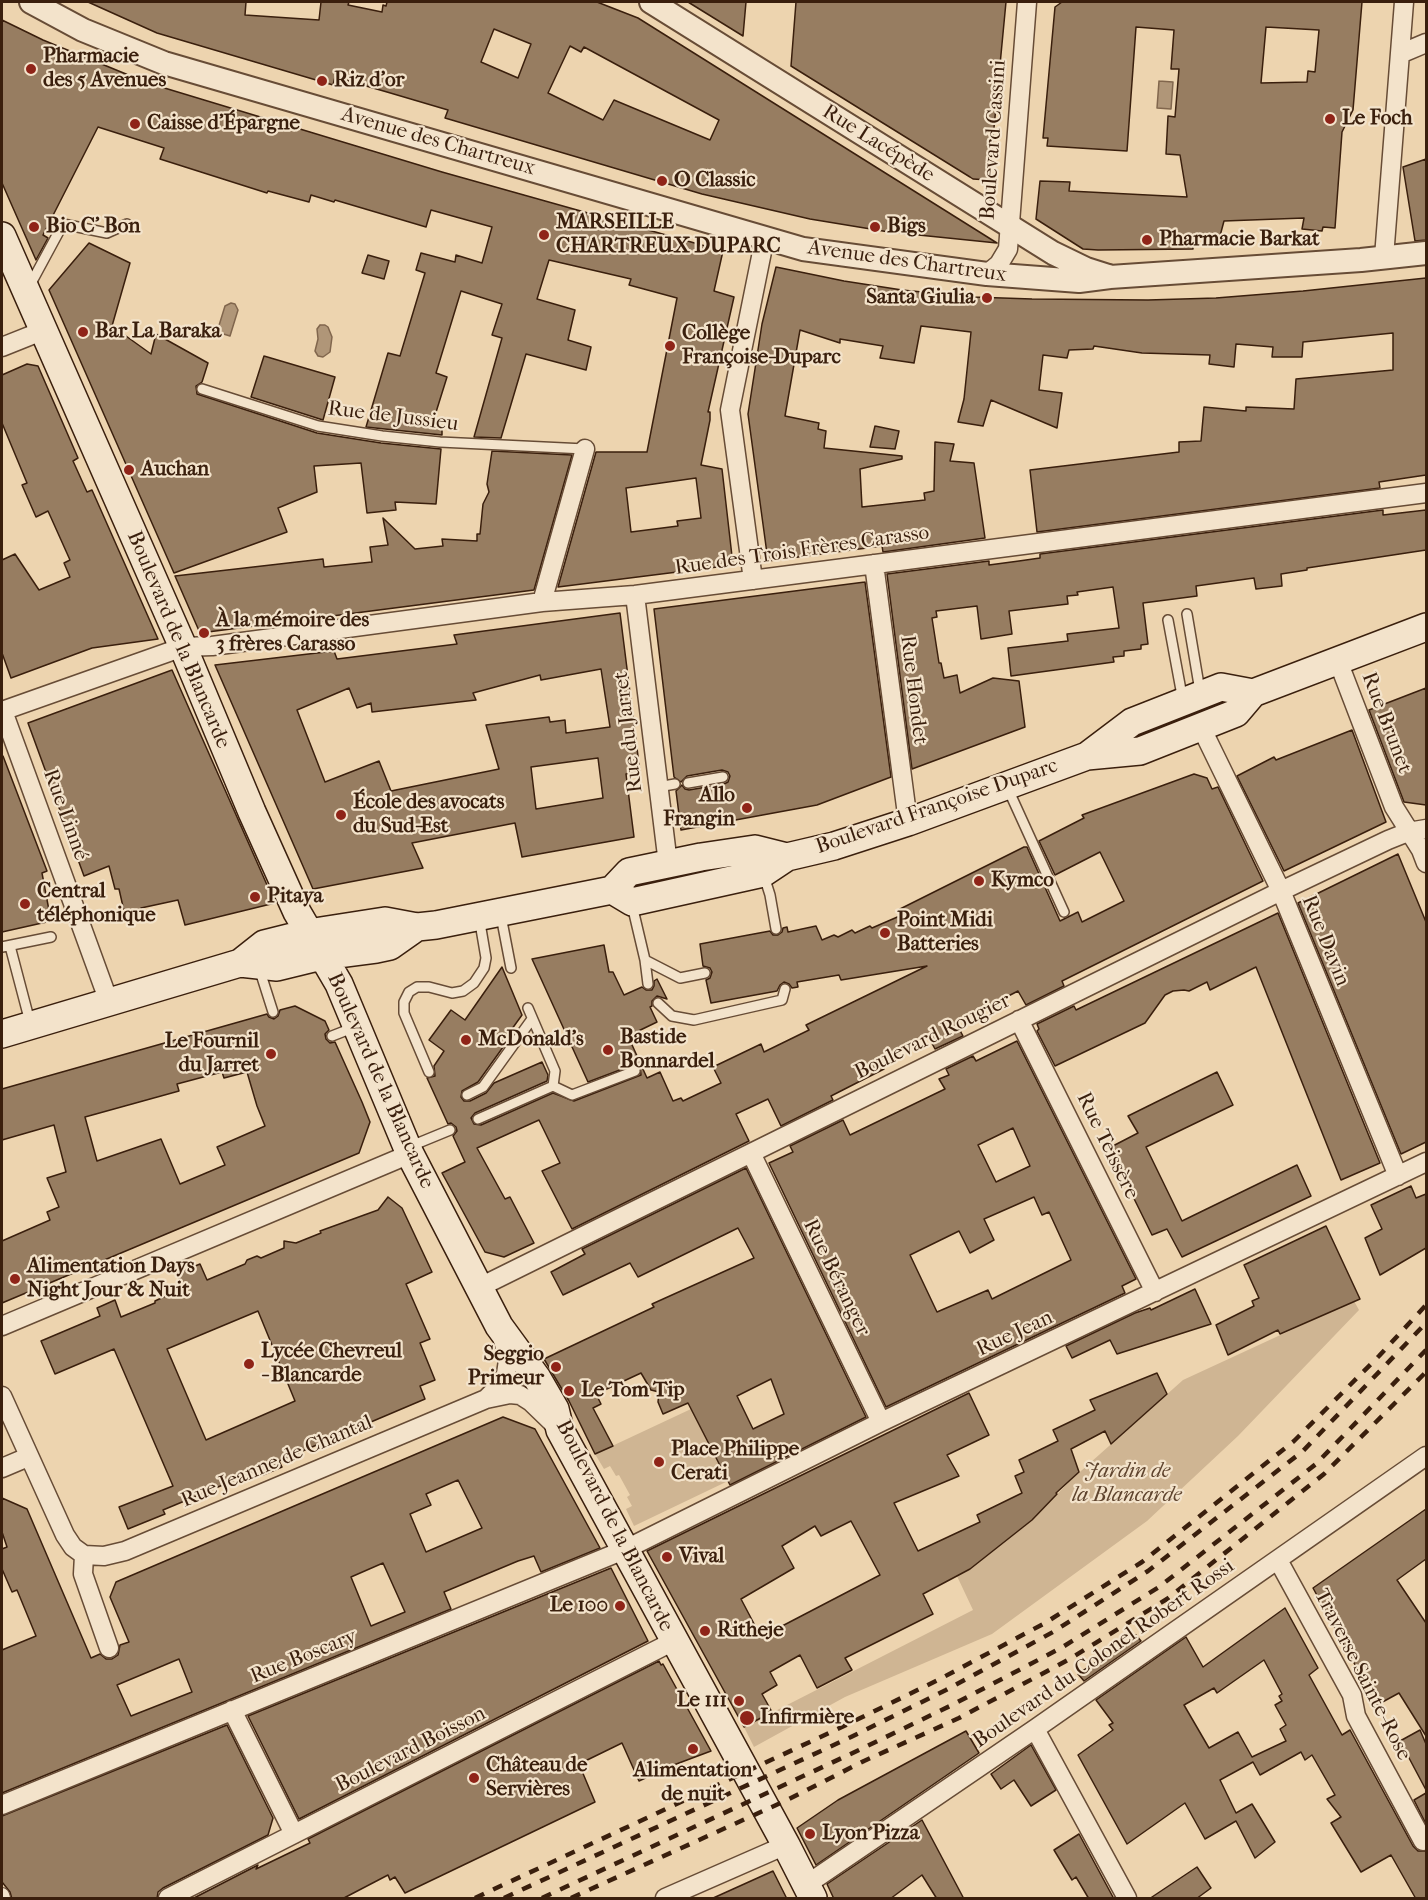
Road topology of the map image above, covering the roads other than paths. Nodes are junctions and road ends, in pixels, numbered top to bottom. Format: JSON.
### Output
{"nodes":[{"id":1,"x":31,"y":2,"type":"edge"},
{"id":2,"x":651,"y":2,"type":"edge"},
{"id":3,"x":1027,"y":2,"type":"edge"},
{"id":4,"x":1404,"y":2,"type":"edge"},
{"id":5,"x":1426,"y":43,"type":"edge"},
{"id":6,"x":1400,"y":54,"type":"junction"},
{"id":7,"x":127,"y":224,"type":"dead end"},
{"id":8,"x":1010,"y":226,"type":"junction"},
{"id":9,"x":2,"y":236,"type":"edge"},
{"id":10,"x":765,"y":237,"type":"junction"},
{"id":11,"x":1053,"y":253,"type":"junction"},
{"id":12,"x":1426,"y":253,"type":"edge"},
{"id":13,"x":1383,"y":257,"type":"junction"},
{"id":14,"x":987,"y":274,"type":"junction"},
{"id":15,"x":1110,"y":277,"type":"junction"},
{"id":16,"x":1047,"y":279,"type":"junction"},
{"id":17,"x":26,"y":292,"type":"junction"},
{"id":18,"x":42,"y":331,"type":"junction"},
{"id":19,"x":2,"y":347,"type":"edge"},
{"id":20,"x":202,"y":389,"type":"dead end"},
{"id":21,"x":585,"y":448,"type":"joint"},
{"id":22,"x":1426,"y":493,"type":"edge"},
{"id":23,"x":873,"y":564,"type":"junction"},
{"id":24,"x":753,"y":580,"type":"junction"},
{"id":25,"x":635,"y":595,"type":"junction"},
{"id":26,"x":542,"y":602,"type":"junction"},
{"id":27,"x":1187,"y":614,"type":"dead end"},
{"id":28,"x":1168,"y":620,"type":"dead end"},
{"id":29,"x":1426,"y":627,"type":"edge"},
{"id":30,"x":183,"y":647,"type":"junction"},
{"id":31,"x":1338,"y":662,"type":"junction"},
{"id":32,"x":1253,"y":693,"type":"junction"},
{"id":33,"x":1192,"y":698,"type":"junction"},
{"id":34,"x":2,"y":711,"type":"edge"},
{"id":35,"x":1201,"y":727,"type":"junction"},
{"id":36,"x":1087,"y":756,"type":"junction"},
{"id":37,"x":723,"y":777,"type":"dead end"},
{"id":38,"x":688,"y":783,"type":"dead end"},
{"id":39,"x":1006,"y":785,"type":"junction"},
{"id":40,"x":908,"y":822,"type":"junction"},
{"id":41,"x":1417,"y":830,"type":"edge"},
{"id":42,"x":787,"y":857,"type":"junction"},
{"id":43,"x":1426,"y":863,"type":"edge"},
{"id":44,"x":668,"y":864,"type":"junction"},
{"id":45,"x":763,"y":873,"type":"junction"},
{"id":46,"x":1281,"y":891,"type":"junction"},
{"id":47,"x":622,"y":896,"type":"junction"},
{"id":48,"x":1064,"y":912,"type":"dead end"},
{"id":49,"x":490,"y":913,"type":"junction"},
{"id":50,"x":417,"y":927,"type":"junction"},
{"id":51,"x":776,"y":930,"type":"dead end"},
{"id":52,"x":308,"y":933,"type":"junction"},
{"id":53,"x":51,"y":937,"type":"dead end"},
{"id":54,"x":6,"y":947,"type":"edge"},
{"id":55,"x":322,"y":956,"type":"junction"},
{"id":56,"x":645,"y":960,"type":"junction"},
{"id":57,"x":249,"y":965,"type":"junction"},
{"id":58,"x":511,"y":968,"type":"dead end"},
{"id":59,"x":705,"y":974,"type":"dead end"},
{"id":60,"x":648,"y":984,"type":"dead end"},
{"id":61,"x":785,"y":989,"type":"dead end"},
{"id":62,"x":109,"y":1002,"type":"junction"},
{"id":63,"x":658,"y":1003,"type":"dead end"},
{"id":64,"x":528,"y":1008,"type":"dead end"},
{"id":65,"x":273,"y":1012,"type":"dead end"},
{"id":66,"x":532,"y":1019,"type":"junction"},
{"id":67,"x":1019,"y":1020,"type":"junction"},
{"id":68,"x":31,"y":1025,"type":"junction"},
{"id":69,"x":2,"y":1034,"type":"edge"},
{"id":70,"x":635,"y":1071,"type":"dead end"},
{"id":71,"x":429,"y":1072,"type":"dead end"},
{"id":72,"x":553,"y":1086,"type":"junction"},
{"id":73,"x":467,"y":1095,"type":"dead end"},
{"id":74,"x":478,"y":1119,"type":"dead end"},
{"id":75,"x":450,"y":1130,"type":"dead end"},
{"id":76,"x":409,"y":1151,"type":"junction"},
{"id":77,"x":751,"y":1152,"type":"junction"},
{"id":78,"x":1426,"y":1162,"type":"edge"},
{"id":79,"x":1398,"y":1176,"type":"junction"},
{"id":80,"x":480,"y":1287,"type":"junction"},
{"id":81,"x":1155,"y":1292,"type":"junction"},
{"id":82,"x":2,"y":1326,"type":"edge"},
{"id":83,"x":499,"y":1326,"type":"junction"},
{"id":84,"x":2,"y":1396,"type":"edge"},
{"id":85,"x":486,"y":1399,"type":"junction"},
{"id":86,"x":881,"y":1422,"type":"junction"},
{"id":87,"x":560,"y":1430,"type":"junction"},
{"id":88,"x":1426,"y":1456,"type":"edge"},
{"id":89,"x":28,"y":1457,"type":"junction"},
{"id":90,"x":2,"y":1468,"type":"edge"},
{"id":91,"x":624,"y":1550,"type":"junction"},
{"id":92,"x":84,"y":1555,"type":"junction"},
{"id":93,"x":1278,"y":1560,"type":"junction"},
{"id":94,"x":674,"y":1641,"type":"junction"},
{"id":95,"x":109,"y":1648,"type":"dead end"},
{"id":96,"x":232,"y":1710,"type":"junction"},
{"id":97,"x":1035,"y":1730,"type":"junction"},
{"id":98,"x":2,"y":1805,"type":"edge"},
{"id":99,"x":294,"y":1834,"type":"junction"},
{"id":100,"x":1423,"y":1842,"type":"dead end"},
{"id":101,"x":786,"y":1845,"type":"junction"},
{"id":102,"x":810,"y":1892,"type":"edge"},
{"id":103,"x":168,"y":1899,"type":"edge"},
{"id":104,"x":665,"y":1899,"type":"edge"},
{"id":105,"x":1127,"y":1899,"type":"edge"}],
"edges":[{"from":1,"to":10,"type":"street","name":"Avenue des Chartreux"},
{"from":2,"to":8,"type":"street","name":"Rue Lacépède"},
{"from":3,"to":8,"type":"street","name":"Boulevard Cassini"},
{"from":4,"to":6,"type":"street"},
{"from":5,"to":6,"type":"street"},
{"from":6,"to":13,"type":"street"},
{"from":7,"to":17,"type":"lane"},
{"from":8,"to":11,"type":"street","name":"Rue Lacépède"},
{"from":8,"to":14,"type":"street","name":"Boulevard Cassini"},
{"from":9,"to":17,"type":"main road","name":"Boulevard de la Blancarde"},
{"from":10,"to":14,"type":"street","name":"Avenue des Chartreux"},
{"from":10,"to":24,"type":"street"},
{"from":11,"to":15,"type":"street","name":"Rue Lacépède"},
{"from":11,"to":16,"type":"street"},
{"from":12,"to":13,"type":"street","name":"Avenue des Chartreux"},
{"from":13,"to":15,"type":"street","name":"Avenue des Chartreux"},
{"from":14,"to":16,"type":"street","name":"Avenue des Chartreux"},
{"from":15,"to":16,"type":"street","name":"Avenue des Chartreux"},
{"from":17,"to":18,"type":"main road","name":"Boulevard de la Blancarde"},
{"from":18,"to":19,"type":"street"},
{"from":18,"to":30,"type":"main road","name":"Boulevard de la Blancarde"},
{"from":20,"to":21,"type":"lane","name":"Rue de Jussieu"},
{"from":21,"to":26,"type":"street"},
{"from":22,"to":23,"type":"street","name":"Rue des Trois Frères Carasso"},
{"from":23,"to":24,"type":"street","name":"Rue des Trois Frères Carasso"},
{"from":23,"to":40,"type":"street","name":"Rue Hondet"},
{"from":24,"to":25,"type":"street","name":"Rue des Trois Frères Carasso"},
{"from":25,"to":26,"type":"street","name":"Rue des Trois Frères Carasso"},
{"from":25,"to":44,"type":"street","name":"Rue du Jarret"},
{"from":26,"to":30,"type":"street","name":"Rue des Trois Frères Carasso"},
{"from":27,"to":33,"type":"lane"},
{"from":28,"to":33,"type":"lane"},
{"from":29,"to":31,"type":"main road","name":"Boulevard Françoise Duparc"},
{"from":30,"to":34,"type":"street","name":"Rue des Trois Frères Carasso"},
{"from":30,"to":52,"type":"main road","name":"Boulevard de la Blancarde"},
{"from":31,"to":32,"type":"main road","name":"Boulevard Françoise Duparc"},
{"from":31,"to":41,"type":"street","name":"Rue Brunet"},
{"from":32,"to":33,"type":"main road","name":"Boulevard Françoise Duparc"},
{"from":32,"to":35,"type":"main road","name":"Boulevard Françoise Duparc"},
{"from":33,"to":36,"type":"main road","name":"Boulevard Françoise Duparc"},
{"from":34,"to":62,"type":"street","name":"Rue Linné"},
{"from":35,"to":36,"type":"main road","name":"Boulevard Françoise Duparc"},
{"from":35,"to":46,"type":"street","name":"Rue Davin"},
{"from":36,"to":39,"type":"main road","name":"Boulevard Françoise Duparc"},
{"from":37,"to":38,"type":"lane"},
{"from":39,"to":40,"type":"main road","name":"Boulevard Françoise Duparc"},
{"from":39,"to":48,"type":"lane"},
{"from":40,"to":42,"type":"main road","name":"Boulevard Françoise Duparc"},
{"from":41,"to":43,"type":"street","name":"Rue Brunet"},
{"from":41,"to":46,"type":"street","name":"Boulevard Rougier"},
{"from":42,"to":44,"type":"main road","name":"Boulevard Françoise Duparc"},
{"from":42,"to":45,"type":"main road","name":"Boulevard Françoise Duparc"},
{"from":44,"to":47,"type":"main road","name":"Boulevard Françoise Duparc"},
{"from":45,"to":47,"type":"main road","name":"Boulevard Françoise Duparc"},
{"from":45,"to":51,"type":"lane"},
{"from":46,"to":67,"type":"street","name":"Boulevard Rougier"},
{"from":46,"to":79,"type":"street","name":"Rue Davin"},
{"from":47,"to":49,"type":"main road","name":"Boulevard Françoise Duparc"},
{"from":47,"to":56,"type":"lane"},
{"from":49,"to":50,"type":"main road","name":"Boulevard Françoise Duparc"},
{"from":49,"to":58,"type":"lane"},
{"from":49,"to":71,"type":"lane"},
{"from":50,"to":52,"type":"main road","name":"Boulevard Françoise Duparc"},
{"from":50,"to":55,"type":"main road","name":"Boulevard Françoise Duparc"},
{"from":52,"to":55,"type":"main road","name":"Boulevard de la Blancarde"},
{"from":52,"to":57,"type":"main road","name":"Boulevard Françoise Duparc"},
{"from":53,"to":54,"type":"lane"},
{"from":54,"to":68,"type":"lane"},
{"from":55,"to":57,"type":"main road","name":"Boulevard Françoise Duparc"},
{"from":55,"to":76,"type":"main road","name":"Boulevard de la Blancarde"},
{"from":56,"to":59,"type":"lane"},
{"from":56,"to":60,"type":"lane"},
{"from":57,"to":62,"type":"main road","name":"Boulevard Françoise Duparc"},
{"from":57,"to":65,"type":"lane"},
{"from":61,"to":63,"type":"lane"},
{"from":62,"to":68,"type":"main road","name":"Boulevard Françoise Duparc"},
{"from":64,"to":66,"type":"lane"},
{"from":66,"to":72,"type":"lane"},
{"from":66,"to":73,"type":"lane"},
{"from":67,"to":77,"type":"street","name":"Boulevard Rougier"},
{"from":67,"to":81,"type":"street","name":"Rue Teissère"},
{"from":68,"to":69,"type":"main road","name":"Boulevard Françoise Duparc"},
{"from":70,"to":72,"type":"lane"},
{"from":72,"to":74,"type":"lane"},
{"from":75,"to":76,"type":"lane"},
{"from":76,"to":80,"type":"main road","name":"Boulevard de la Blancarde"},
{"from":76,"to":82,"type":"street"},
{"from":77,"to":80,"type":"street","name":"Boulevard Rougier"},
{"from":77,"to":86,"type":"street","name":"Rue Béranger"},
{"from":78,"to":79,"type":"street","name":"Rue Jean"},
{"from":79,"to":81,"type":"street","name":"Rue Jean"},
{"from":80,"to":83,"type":"main road","name":"Boulevard de la Blancarde"},
{"from":81,"to":86,"type":"street","name":"Rue Jean"},
{"from":83,"to":85,"type":"street","name":"Rue Jeanne de Chantal"},
{"from":83,"to":87,"type":"main road","name":"Boulevard de la Blancarde"},
{"from":84,"to":89,"type":"street"},
{"from":85,"to":87,"type":"street","name":"Rue Jeanne de Chantal"},
{"from":85,"to":92,"type":"street","name":"Rue Jeanne de Chantal"},
{"from":86,"to":91,"type":"street","name":"Rue Jean"},
{"from":87,"to":91,"type":"main road","name":"Boulevard de la Blancarde"},
{"from":88,"to":93,"type":"street","name":"Boulevard du Colonel Robert Rossi"},
{"from":89,"to":90,"type":"street"},
{"from":89,"to":92,"type":"street"},
{"from":91,"to":94,"type":"main road","name":"Boulevard de la Blancarde"},
{"from":91,"to":96,"type":"street","name":"Rue Boscary"},
{"from":92,"to":95,"type":"street"},
{"from":93,"to":97,"type":"street","name":"Boulevard du Colonel Robert Rossi"},
{"from":93,"to":100,"type":"street","name":"Traverse Sainte-Rose"},
{"from":94,"to":99,"type":"street","name":"Boulevard Boisson"},
{"from":94,"to":101,"type":"main road","name":"Boulevard de la Blancarde"},
{"from":96,"to":98,"type":"street","name":"Rue Boscary"},
{"from":96,"to":99,"type":"street"},
{"from":97,"to":102,"type":"street","name":"Boulevard du Colonel Robert Rossi"},
{"from":97,"to":105,"type":"street"},
{"from":99,"to":103,"type":"street","name":"Boulevard Boisson"},
{"from":101,"to":102,"type":"main road","name":"Boulevard de la Blancarde"},
{"from":101,"to":104,"type":"street"}]}
